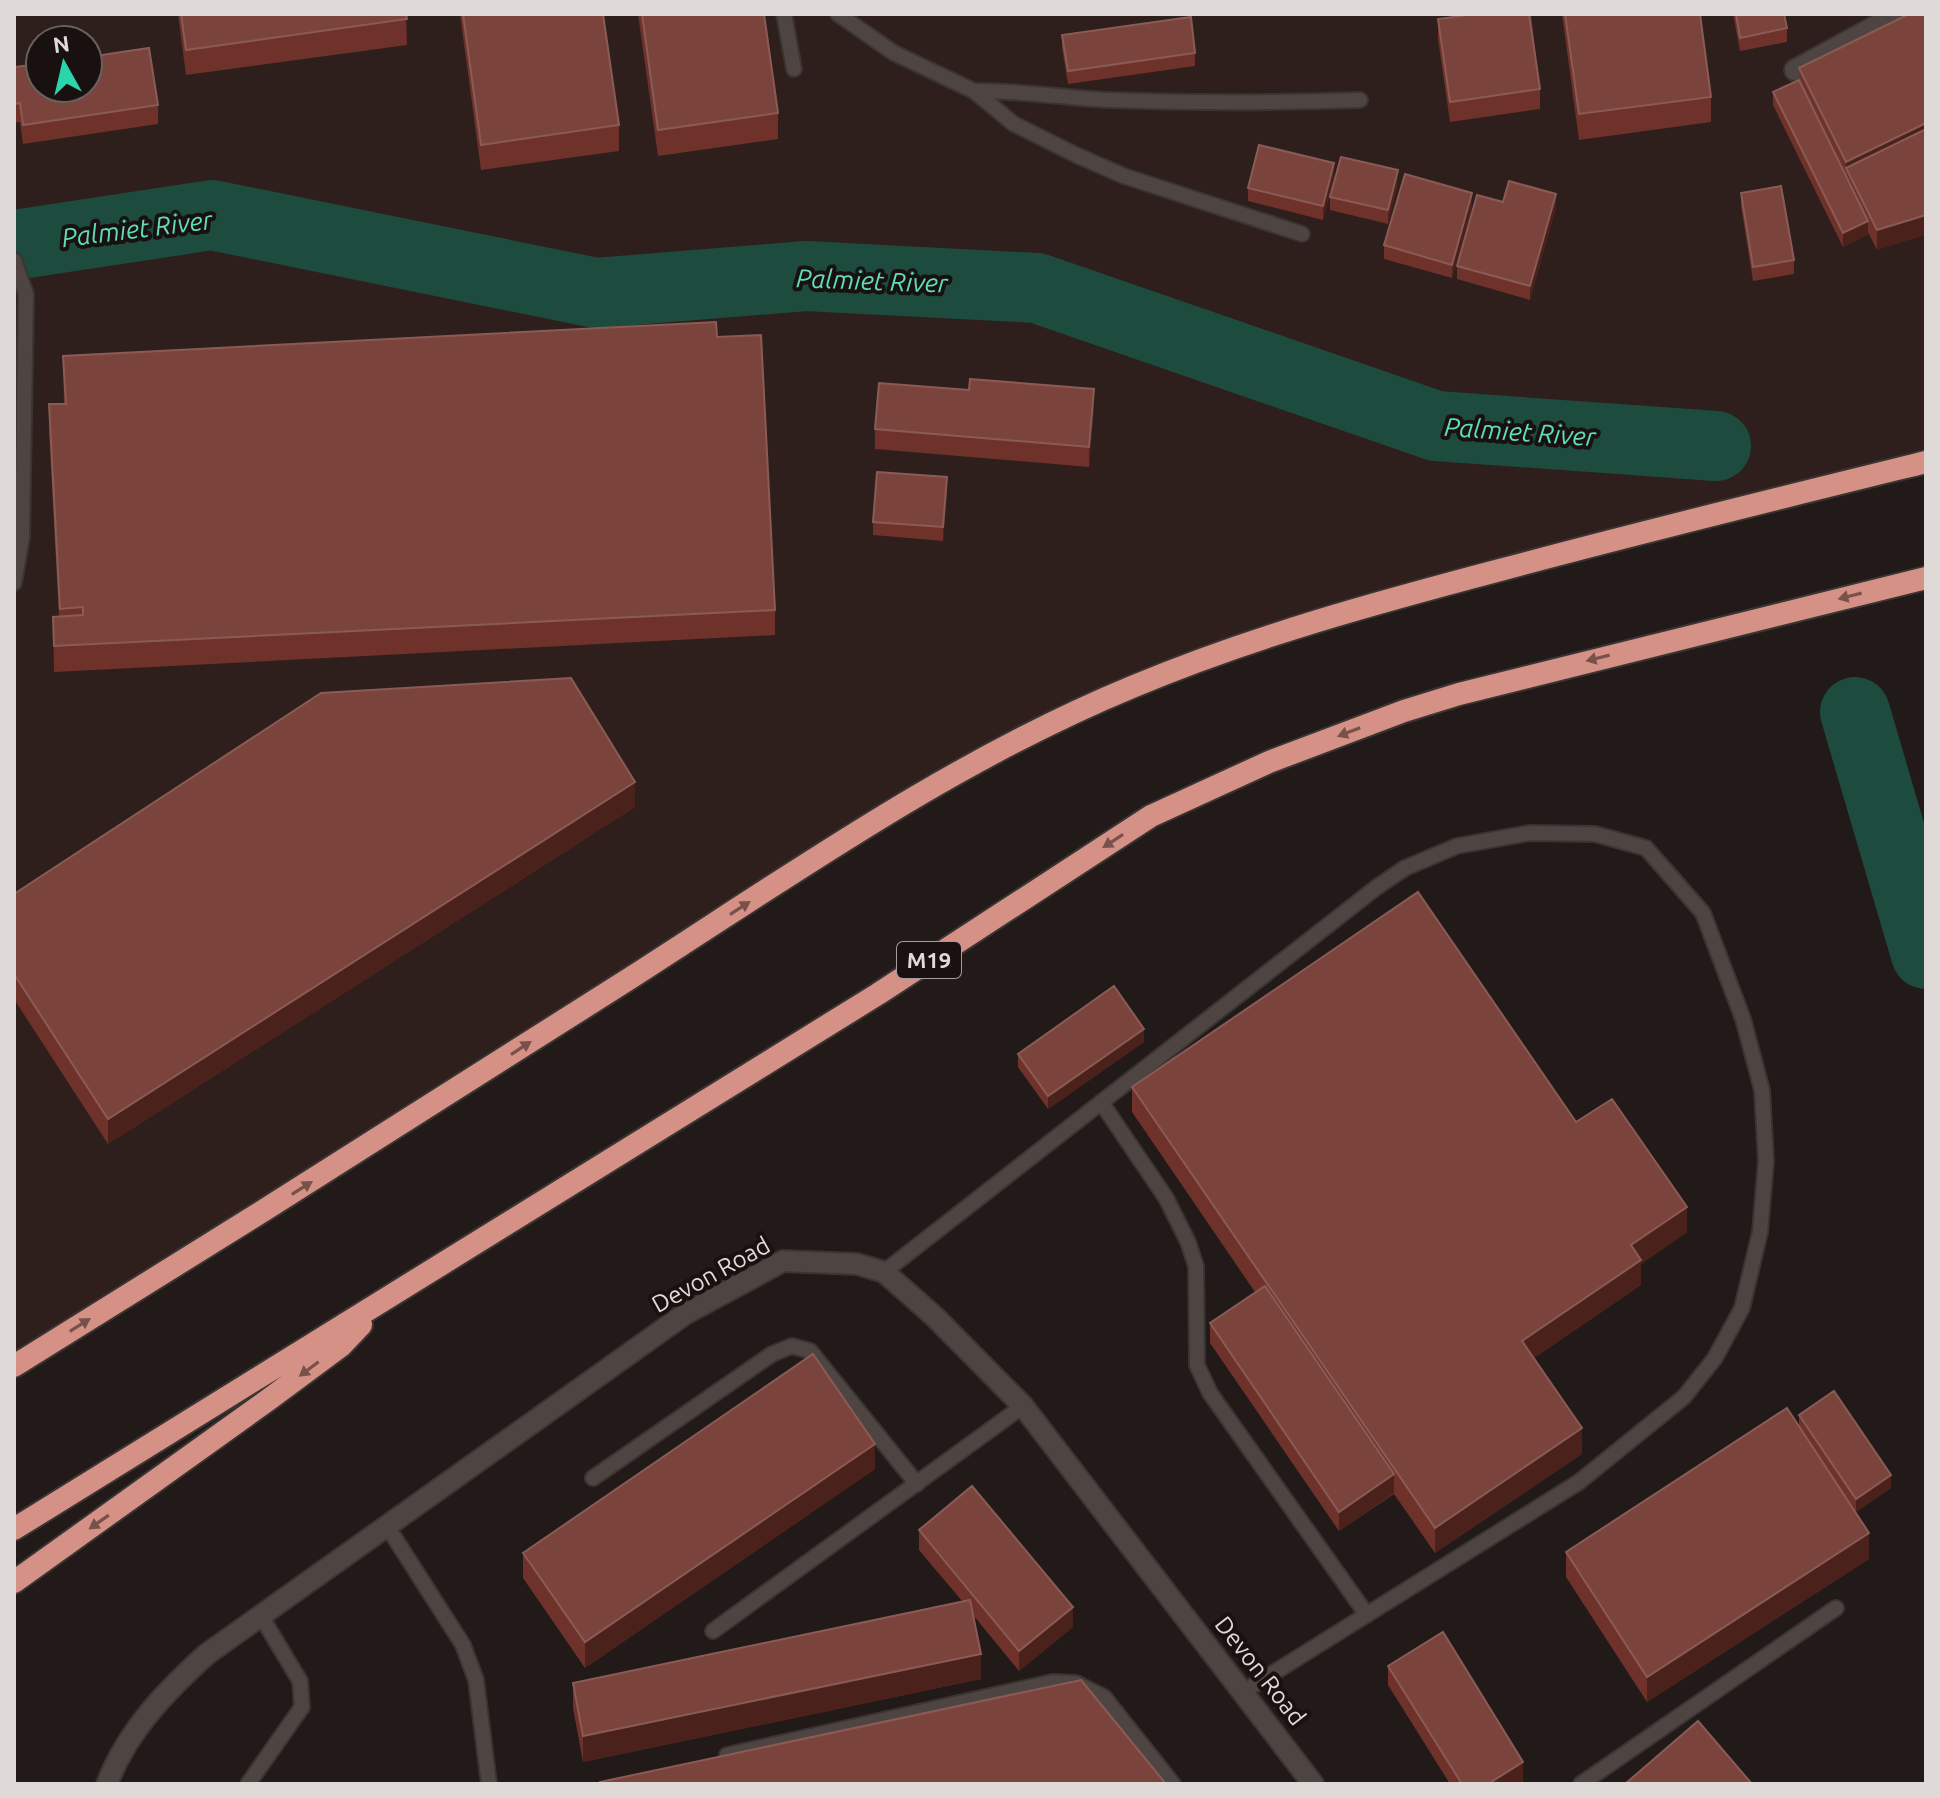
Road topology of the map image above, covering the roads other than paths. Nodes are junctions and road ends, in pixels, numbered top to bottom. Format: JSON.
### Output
{"nodes":[{"id":1,"x":784,"y":14,"type":"edge"},
{"id":2,"x":838,"y":14,"type":"edge"},
{"id":3,"x":1898,"y":14,"type":"edge"},
{"id":4,"x":794,"y":69,"type":"dead end"},
{"id":5,"x":1795,"y":70,"type":"dead end"},
{"id":6,"x":974,"y":91,"type":"junction"},
{"id":7,"x":1360,"y":100,"type":"dead end"},
{"id":8,"x":1302,"y":234,"type":"dead end"},
{"id":9,"x":14,"y":260,"type":"edge"},
{"id":10,"x":1926,"y":462,"type":"edge"},
{"id":11,"x":1926,"y":578,"type":"edge"},
{"id":12,"x":14,"y":583,"type":"edge"},
{"id":13,"x":1101,"y":1102,"type":"junction"},
{"id":14,"x":884,"y":1272,"type":"junction"},
{"id":15,"x":388,"y":1299,"type":"junction"},
{"id":16,"x":14,"y":1366,"type":"edge"},
{"id":17,"x":1023,"y":1406,"type":"junction"},
{"id":18,"x":593,"y":1478,"type":"dead end"},
{"id":19,"x":917,"y":1484,"type":"junction"},
{"id":20,"x":387,"y":1526,"type":"junction"},
{"id":21,"x":14,"y":1529,"type":"edge"},
{"id":22,"x":14,"y":1582,"type":"edge"},
{"id":23,"x":1836,"y":1608,"type":"dead end"},
{"id":24,"x":1367,"y":1615,"type":"junction"},
{"id":25,"x":261,"y":1616,"type":"junction"},
{"id":26,"x":713,"y":1631,"type":"dead end"},
{"id":27,"x":1243,"y":1692,"type":"junction"},
{"id":28,"x":719,"y":1757,"type":"edge"},
{"id":29,"x":107,"y":1784,"type":"edge"},
{"id":30,"x":248,"y":1784,"type":"edge"},
{"id":31,"x":489,"y":1784,"type":"edge"},
{"id":32,"x":1173,"y":1784,"type":"edge"},
{"id":33,"x":1313,"y":1784,"type":"edge"},
{"id":34,"x":1581,"y":1784,"type":"edge"}],
"edges":[{"from":1,"to":4,"type":"lane"},
{"from":2,"to":6,"type":"lane"},
{"from":3,"to":5,"type":"street"},
{"from":6,"to":7,"type":"lane"},
{"from":6,"to":8,"type":"lane"},
{"from":9,"to":12,"type":"lane"},
{"from":16,"to":10,"type":"highway","one_way":true},
{"from":11,"to":15,"type":"highway","number":"M19","one_way":true},
{"from":13,"to":14,"type":"lane"},
{"from":13,"to":24,"type":"lane"},
{"from":13,"to":24,"type":"lane"},
{"from":14,"to":17,"type":"street","name":"Devon Road"},
{"from":14,"to":20,"type":"street","name":"Devon Road"},
{"from":15,"to":21,"type":"highway","number":"M19"},
{"from":15,"to":22,"type":"highway","one_way":true},
{"from":17,"to":19,"type":"lane"},
{"from":17,"to":27,"type":"street","name":"Devon Road"},
{"from":18,"to":19,"type":"lane"},
{"from":19,"to":26,"type":"lane"},
{"from":20,"to":25,"type":"street","name":"Devon Road"},
{"from":20,"to":31,"type":"lane"},
{"from":23,"to":34,"type":"lane"},
{"from":24,"to":27,"type":"lane"},
{"from":25,"to":29,"type":"street","name":"Devon Road"},
{"from":25,"to":30,"type":"lane"},
{"from":27,"to":33,"type":"street","name":"Devon Road"},
{"from":28,"to":32,"type":"lane"}]}
